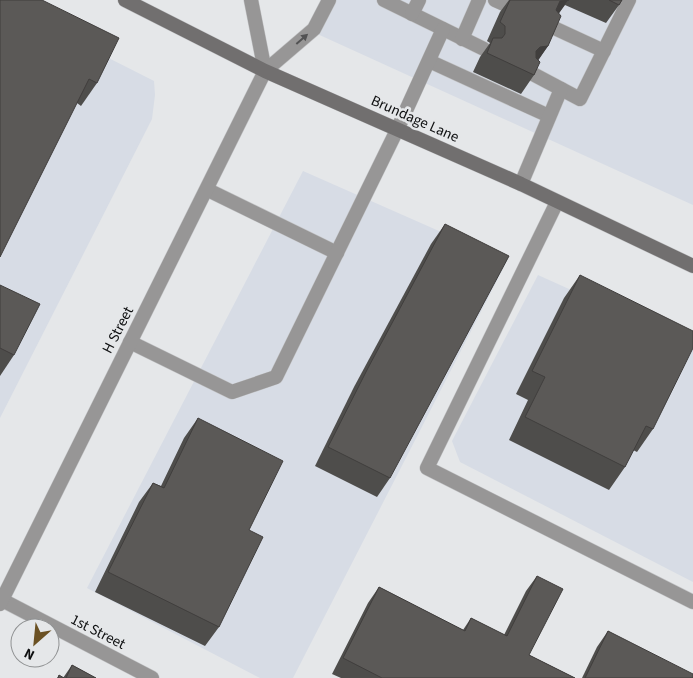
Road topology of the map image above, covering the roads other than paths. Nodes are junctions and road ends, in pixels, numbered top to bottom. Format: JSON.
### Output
{"nodes":[{"id":1,"x":125,"y":0,"type":"edge"},
{"id":2,"x":251,"y":0,"type":"edge"},
{"id":3,"x":329,"y":0,"type":"edge"},
{"id":4,"x":384,"y":0,"type":"edge"},
{"id":5,"x":419,"y":0,"type":"edge"},
{"id":6,"x":479,"y":0,"type":"edge"},
{"id":7,"x":629,"y":0,"type":"edge"},
{"id":8,"x":412,"y":14,"type":"junction"},
{"id":9,"x":552,"y":27,"type":"edge"},
{"id":10,"x":443,"y":29,"type":"junction"},
{"id":11,"x":462,"y":39,"type":"junction"},
{"id":12,"x":484,"y":49,"type":"dead end"},
{"id":13,"x":604,"y":51,"type":"junction"},
{"id":14,"x":429,"y":61,"type":"junction"},
{"id":15,"x":265,"y":71,"type":"junction"},
{"id":16,"x":531,"y":74,"type":"edge"},
{"id":17,"x":561,"y":89,"type":"junction"},
{"id":18,"x":549,"y":116,"type":"junction"},
{"id":19,"x":398,"y":128,"type":"junction"},
{"id":20,"x":520,"y":184,"type":"junction"},
{"id":21,"x":208,"y":190,"type":"junction"},
{"id":22,"x":557,"y":202,"type":"junction"},
{"id":23,"x":337,"y":252,"type":"junction"},
{"id":24,"x":693,"y":266,"type":"edge"},
{"id":25,"x":130,"y":342,"type":"junction"},
{"id":26,"x":1,"y":602,"type":"edge"},
{"id":27,"x":693,"y":602,"type":"edge"},
{"id":28,"x":152,"y":678,"type":"edge"}],
"edges":[{"from":1,"to":15,"type":"main road","name":"Brundage Lane"},
{"from":2,"to":15,"type":"street"},
{"from":15,"to":3,"type":"street","one_way":true},
{"from":4,"to":8,"type":"street"},
{"from":5,"to":8,"type":"street"},
{"from":6,"to":11,"type":"street"},
{"from":7,"to":13,"type":"street"},
{"from":8,"to":10,"type":"street"},
{"from":9,"to":13,"type":"street"},
{"from":10,"to":11,"type":"street"},
{"from":10,"to":14,"type":"street"},
{"from":11,"to":12,"type":"street"},
{"from":13,"to":17,"type":"street"},
{"from":14,"to":18,"type":"street"},
{"from":14,"to":19,"type":"street"},
{"from":15,"to":19,"type":"main road","name":"Brundage Lane"},
{"from":15,"to":21,"type":"street","name":"H Street"},
{"from":16,"to":17,"type":"street"},
{"from":17,"to":18,"type":"street"},
{"from":18,"to":20,"type":"street"},
{"from":19,"to":20,"type":"main road","name":"Brundage Lane"},
{"from":19,"to":23,"type":"street"},
{"from":20,"to":22,"type":"main road","name":"Brundage Lane"},
{"from":21,"to":23,"type":"street"},
{"from":21,"to":25,"type":"street","name":"H Street"},
{"from":22,"to":24,"type":"main road","name":"Brundage Lane"},
{"from":22,"to":27,"type":"street"},
{"from":23,"to":25,"type":"street"},
{"from":25,"to":26,"type":"street","name":"H Street"},
{"from":26,"to":28,"type":"street","name":"1st Street"}]}
